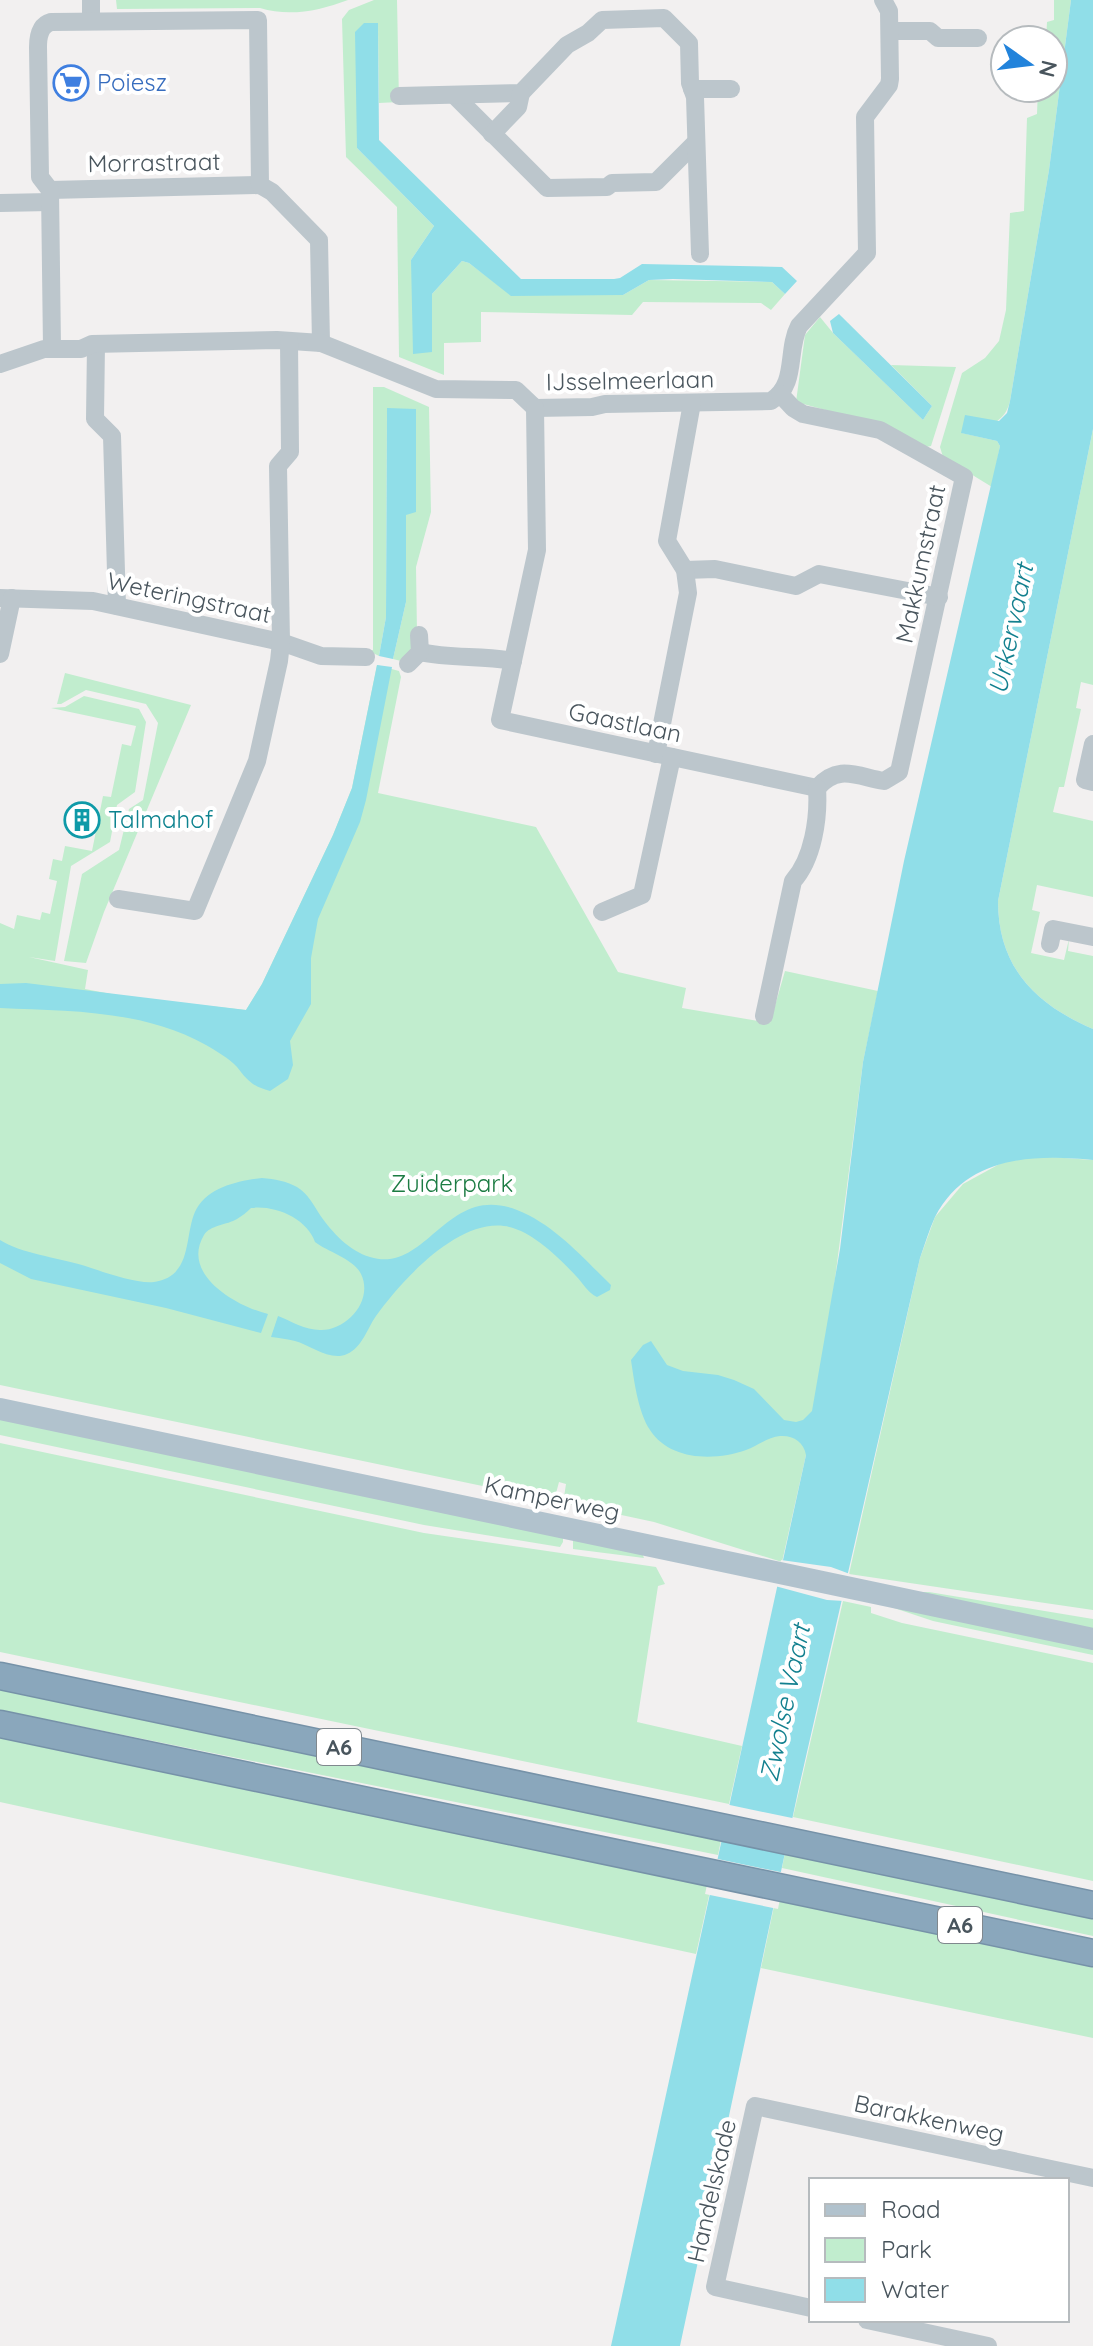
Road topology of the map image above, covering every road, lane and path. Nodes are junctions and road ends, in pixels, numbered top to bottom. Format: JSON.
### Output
{"nodes":[{"id":1,"x":91,"y":0,"type":"edge"},
{"id":2,"x":883,"y":0,"type":"edge"},
{"id":3,"x":634,"y":9,"type":"edge"},
{"id":4,"x":91,"y":21,"type":"junction"},
{"id":5,"x":890,"y":31,"type":"junction"},
{"id":6,"x":978,"y":38,"type":"dead end"},
{"id":7,"x":692,"y":89,"type":"junction"},
{"id":8,"x":731,"y":89,"type":"dead end"},
{"id":9,"x":521,"y":93,"type":"junction"},
{"id":10,"x":454,"y":95,"type":"junction"},
{"id":11,"x":399,"y":96,"type":"dead end"},
{"id":12,"x":492,"y":134,"type":"junction"},
{"id":13,"x":695,"y":143,"type":"junction"},
{"id":14,"x":260,"y":185,"type":"junction"},
{"id":15,"x":50,"y":196,"type":"junction"},
{"id":16,"x":0,"y":203,"type":"edge"},
{"id":17,"x":700,"y":254,"type":"dead end"},
{"id":18,"x":289,"y":341,"type":"junction"},
{"id":19,"x":321,"y":343,"type":"junction"},
{"id":20,"x":96,"y":344,"type":"junction"},
{"id":21,"x":52,"y":348,"type":"junction"},
{"id":22,"x":0,"y":364,"type":"edge"},
{"id":23,"x":780,"y":394,"type":"junction"},
{"id":24,"x":692,"y":403,"type":"junction"},
{"id":25,"x":535,"y":408,"type":"junction"},
{"id":26,"x":685,"y":570,"type":"junction"},
{"id":27,"x":939,"y":597,"type":"junction"},
{"id":28,"x":6,"y":598,"type":"edge"},
{"id":29,"x":117,"y":606,"type":"junction"},
{"id":30,"x":281,"y":642,"type":"junction"},
{"id":31,"x":416,"y":650,"type":"dead end"},
{"id":32,"x":0,"y":654,"type":"edge"},
{"id":33,"x":366,"y":657,"type":"dead end"},
{"id":34,"x":513,"y":661,"type":"junction"},
{"id":35,"x":1093,"y":744,"type":"edge"},
{"id":36,"x":664,"y":756,"type":"junction"},
{"id":37,"x":1093,"y":782,"type":"edge"},
{"id":38,"x":817,"y":788,"type":"junction"},
{"id":39,"x":118,"y":899,"type":"dead end"},
{"id":40,"x":602,"y":912,"type":"dead end"},
{"id":41,"x":1093,"y":937,"type":"edge"},
{"id":42,"x":1050,"y":944,"type":"dead end"},
{"id":43,"x":764,"y":1016,"type":"dead end"},
{"id":44,"x":0,"y":1409,"type":"edge"},
{"id":45,"x":1093,"y":1639,"type":"edge"},
{"id":46,"x":0,"y":1676,"type":"edge"},
{"id":47,"x":0,"y":1724,"type":"edge"},
{"id":48,"x":1093,"y":1905,"type":"edge"},
{"id":49,"x":1093,"y":1953,"type":"edge"},
{"id":50,"x":755,"y":2106,"type":"joint"},
{"id":51,"x":1093,"y":2178,"type":"edge"},
{"id":52,"x":809,"y":2308,"type":"edge"},
{"id":53,"x":876,"y":2322,"type":"edge"},
{"id":54,"x":988,"y":2346,"type":"edge"}],
"edges":[{"from":1,"to":4,"type":"street"},
{"from":2,"to":5,"type":"street"},
{"from":3,"to":7,"type":"street"},
{"from":3,"to":9,"type":"street"},
{"from":4,"to":14,"type":"street"},
{"from":4,"to":15,"type":"street"},
{"from":5,"to":6,"type":"street"},
{"from":5,"to":23,"type":"street"},
{"from":7,"to":8,"type":"street"},
{"from":7,"to":13,"type":"street"},
{"from":9,"to":10,"type":"street"},
{"from":9,"to":12,"type":"street"},
{"from":10,"to":11,"type":"street"},
{"from":10,"to":12,"type":"street"},
{"from":12,"to":13,"type":"street"},
{"from":13,"to":17,"type":"street"},
{"from":14,"to":15,"type":"street","name":"Morrastraat"},
{"from":14,"to":19,"type":"street"},
{"from":15,"to":16,"type":"street","name":"Morrastraat"},
{"from":15,"to":21,"type":"street"},
{"from":18,"to":19,"type":"street","name":"IJsselmeerlaan"},
{"from":18,"to":20,"type":"street","name":"IJsselmeerlaan"},
{"from":18,"to":30,"type":"street"},
{"from":19,"to":25,"type":"street","name":"IJsselmeerlaan"},
{"from":20,"to":21,"type":"street","name":"IJsselmeerlaan"},
{"from":20,"to":29,"type":"street"},
{"from":21,"to":22,"type":"street","name":"IJsselmeerlaan"},
{"from":23,"to":24,"type":"street","name":"IJsselmeerlaan"},
{"from":23,"to":27,"type":"street","name":"Makkumstraat"},
{"from":24,"to":25,"type":"street","name":"IJsselmeerlaan"},
{"from":24,"to":26,"type":"street"},
{"from":25,"to":34,"type":"street","name":"Gaastlaan"},
{"from":26,"to":27,"type":"street"},
{"from":26,"to":36,"type":"street"},
{"from":27,"to":38,"type":"street","name":"Makkumstraat"},
{"from":28,"to":29,"type":"street","name":"Weteringstraat"},
{"from":28,"to":32,"type":"street"},
{"from":29,"to":30,"type":"street","name":"Weteringstraat"},
{"from":30,"to":33,"type":"street","name":"Weteringstraat"},
{"from":30,"to":39,"type":"street"},
{"from":31,"to":34,"type":"street"},
{"from":34,"to":36,"type":"street","name":"Gaastlaan"},
{"from":35,"to":37,"type":"street"},
{"from":36,"to":38,"type":"street","name":"Gaastlaan"},
{"from":36,"to":40,"type":"street"},
{"from":38,"to":43,"type":"street"},
{"from":41,"to":42,"type":"street"},
{"from":44,"to":45,"type":"main road","name":"Kamperweg"},
{"from":46,"to":48,"type":"highway","number":"A6"},
{"from":47,"to":49,"type":"highway","number":"A6"},
{"from":50,"to":51,"type":"street","name":"Barakkenweg"},
{"from":50,"to":52,"type":"street","name":"Handelskade"},
{"from":53,"to":54,"type":"street"}]}
